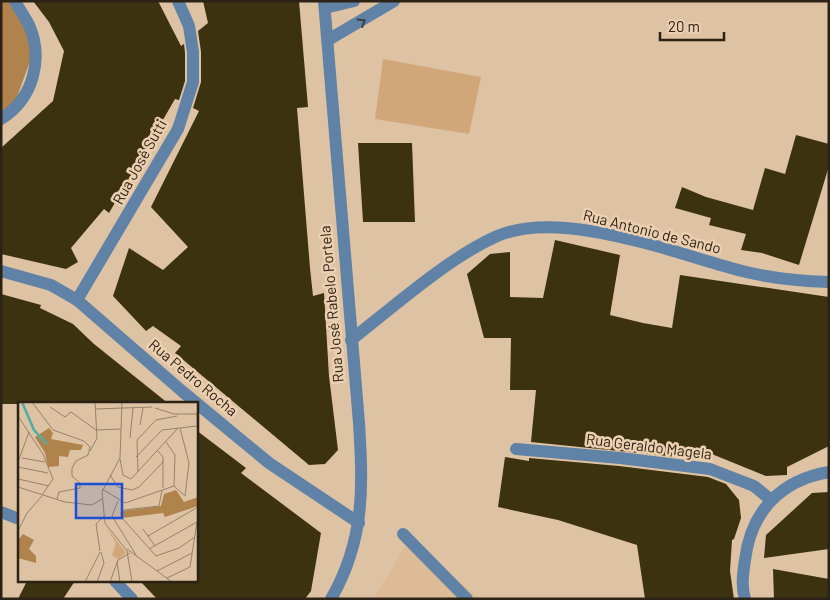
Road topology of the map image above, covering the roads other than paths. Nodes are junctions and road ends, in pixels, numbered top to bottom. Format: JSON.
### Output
{"nodes":[{"id":1,"x":15,"y":1,"type":"edge"},
{"id":2,"x":178,"y":1,"type":"edge"},
{"id":3,"x":354,"y":1,"type":"edge"},
{"id":4,"x":394,"y":1,"type":"edge"},
{"id":5,"x":324,"y":5,"type":"edge"},
{"id":6,"x":328,"y":40,"type":"junction"},
{"id":7,"x":1,"y":120,"type":"edge"},
{"id":8,"x":1,"y":271,"type":"edge"},
{"id":9,"x":829,"y":282,"type":"edge"},
{"id":10,"x":77,"y":300,"type":"junction"},
{"id":11,"x":351,"y":340,"type":"junction"},
{"id":12,"x":195,"y":402,"type":"edge"},
{"id":13,"x":198,"y":404,"type":"edge"},
{"id":14,"x":516,"y":449,"type":"dead end"},
{"id":15,"x":829,"y":472,"type":"edge"},
{"id":16,"x":771,"y":500,"type":"junction"},
{"id":17,"x":1,"y":512,"type":"edge"},
{"id":18,"x":18,"y":519,"type":"edge"},
{"id":19,"x":359,"y":522,"type":"junction"},
{"id":20,"x":402,"y":534,"type":"dead end"},
{"id":21,"x":116,"y":582,"type":"edge"},
{"id":22,"x":132,"y":599,"type":"edge"},
{"id":23,"x":331,"y":599,"type":"edge"},
{"id":24,"x":467,"y":599,"type":"edge"},
{"id":25,"x":745,"y":599,"type":"edge"}],
"edges":[{"from":1,"to":7,"type":"street"},
{"from":2,"to":10,"type":"street","name":"Rua José Sutti"},
{"from":3,"to":5,"type":"street"},
{"from":6,"to":4,"type":"street","one_way":true},
{"from":5,"to":6,"type":"street","name":"Rua José Rabelo Portela"},
{"from":6,"to":11,"type":"street","name":"Rua José Rabelo Portela"},
{"from":8,"to":10,"type":"street","name":"Rua Pedro Rocha"},
{"from":9,"to":11,"type":"street","name":"Rua Antonio de Sando"},
{"from":10,"to":12,"type":"street","name":"Rua Pedro Rocha"},
{"from":11,"to":19,"type":"street","name":"Rua José Rabelo Portela"},
{"from":13,"to":19,"type":"street","name":"Rua Pedro Rocha"},
{"from":14,"to":16,"type":"street","name":"Rua Geraldo Magela"},
{"from":15,"to":16,"type":"street"},
{"from":16,"to":25,"type":"street"},
{"from":17,"to":18,"type":"street"},
{"from":19,"to":23,"type":"street","name":"Rua José Rabelo Portela"},
{"from":20,"to":24,"type":"street"},
{"from":21,"to":22,"type":"street"}]}
